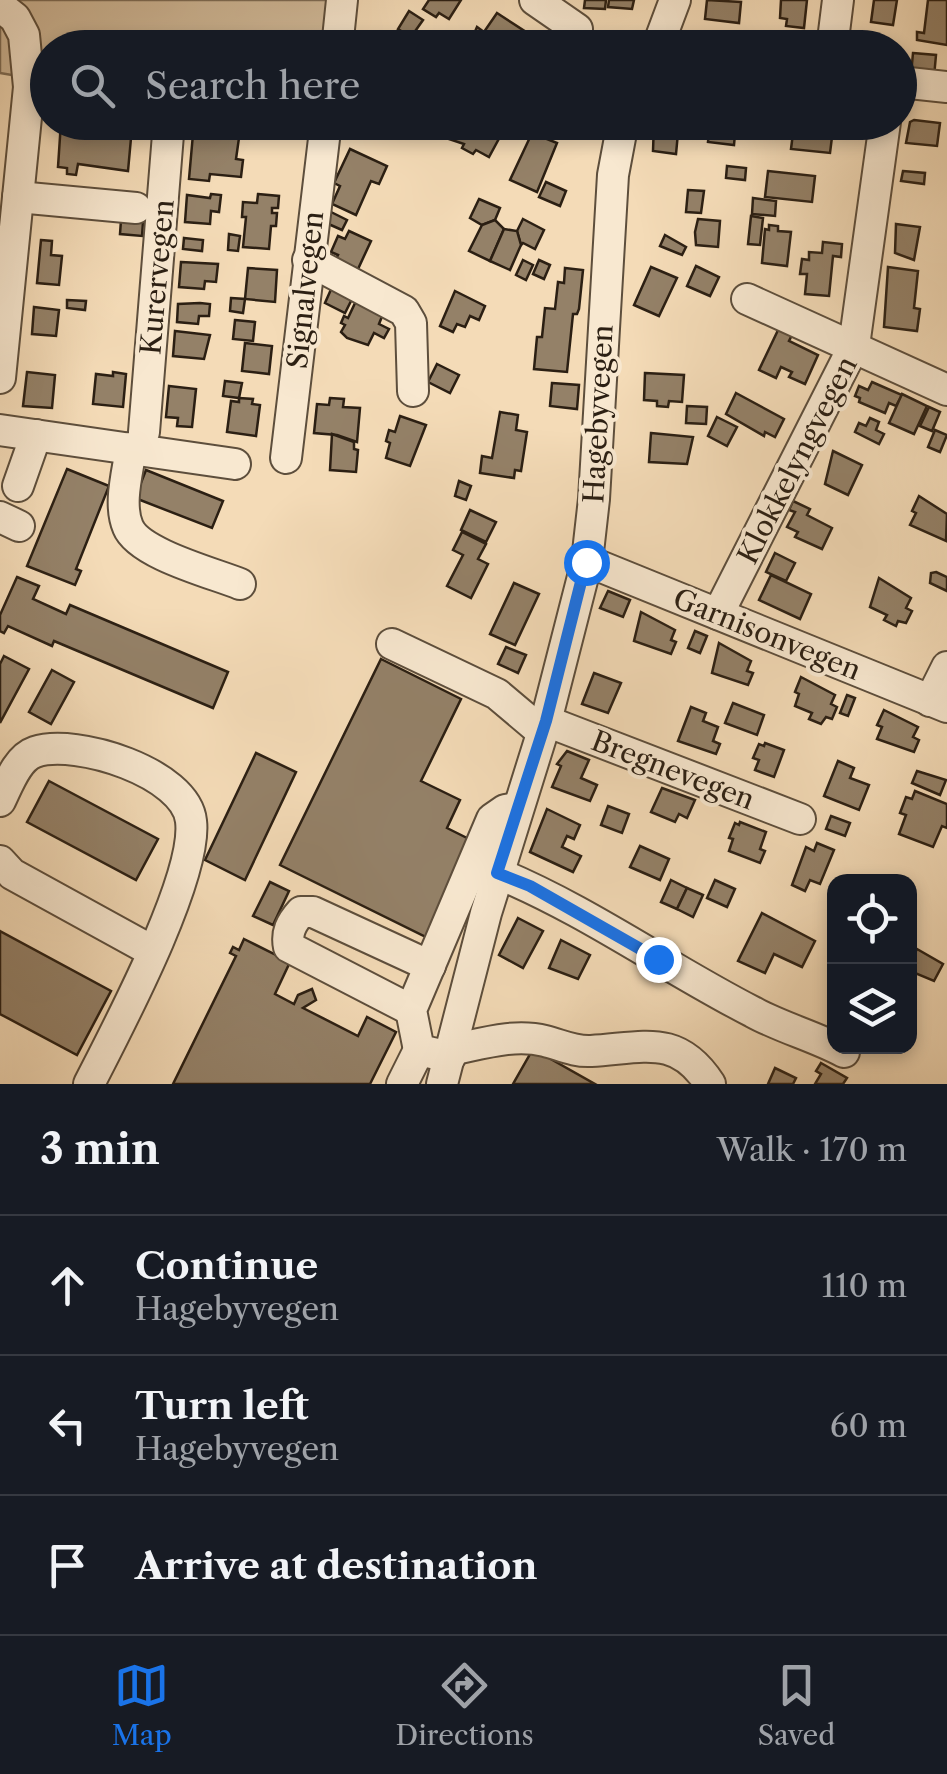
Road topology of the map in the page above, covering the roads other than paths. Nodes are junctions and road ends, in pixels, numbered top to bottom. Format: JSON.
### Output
{"nodes":[{"id":1,"x":342,"y":0,"type":"edge"},
{"id":2,"x":534,"y":0,"type":"edge"},
{"id":3,"x":674,"y":0,"type":"edge"},
{"id":4,"x":838,"y":0,"type":"edge"},
{"id":5,"x":0,"y":6,"type":"edge"},
{"id":6,"x":338,"y":30,"type":"edge"},
{"id":7,"x":578,"y":30,"type":"dead end"},
{"id":8,"x":663,"y":30,"type":"edge"},
{"id":9,"x":834,"y":30,"type":"edge"},
{"id":10,"x":917,"y":84,"type":"edge"},
{"id":11,"x":25,"y":87,"type":"edge"},
{"id":12,"x":947,"y":87,"type":"edge"},
{"id":13,"x":167,"y":140,"type":"edge"},
{"id":14,"x":324,"y":140,"type":"edge"},
{"id":15,"x":619,"y":140,"type":"edge"},
{"id":16,"x":883,"y":140,"type":"edge"},
{"id":17,"x":18,"y":196,"type":"junction"},
{"id":18,"x":136,"y":208,"type":"dead end"},
{"id":19,"x":308,"y":260,"type":"junction"},
{"id":20,"x":747,"y":299,"type":"dead end"},
{"id":21,"x":854,"y":346,"type":"junction"},
{"id":22,"x":0,"y":378,"type":"edge"},
{"id":23,"x":414,"y":390,"type":"dead end"},
{"id":24,"x":947,"y":390,"type":"edge"},
{"id":25,"x":0,"y":430,"type":"edge"},
{"id":26,"x":36,"y":435,"type":"junction"},
{"id":27,"x":138,"y":440,"type":"junction"},
{"id":28,"x":286,"y":458,"type":"dead end"},
{"id":29,"x":234,"y":464,"type":"dead end"},
{"id":30,"x":18,"y":486,"type":"dead end"},
{"id":31,"x":586,"y":562,"type":"junction"},
{"id":32,"x":240,"y":584,"type":"dead end"},
{"id":33,"x":718,"y":614,"type":"junction"},
{"id":34,"x":392,"y":644,"type":"dead end"},
{"id":35,"x":947,"y":667,"type":"edge"},
{"id":36,"x":939,"y":704,"type":"edge"},
{"id":37,"x":544,"y":727,"type":"junction"},
{"id":38,"x":0,"y":801,"type":"edge"},
{"id":39,"x":518,"y":808,"type":"junction"},
{"id":40,"x":800,"y":820,"type":"dead end"},
{"id":41,"x":0,"y":861,"type":"edge"},
{"id":42,"x":497,"y":873,"type":"junction"},
{"id":43,"x":152,"y":951,"type":"junction"},
{"id":44,"x":430,"y":966,"type":"junction"},
{"id":45,"x":412,"y":1010,"type":"junction"},
{"id":46,"x":827,"y":1044,"type":"edge"},
{"id":47,"x":419,"y":1050,"type":"junction"},
{"id":48,"x":448,"y":1064,"type":"edge"},
{"id":49,"x":89,"y":1084,"type":"edge"},
{"id":50,"x":402,"y":1084,"type":"edge"},
{"id":51,"x":710,"y":1084,"type":"edge"}],
"edges":[{"from":1,"to":6,"type":"street"},
{"from":2,"to":7,"type":"street"},
{"from":3,"to":8,"type":"street"},
{"from":4,"to":9,"type":"street"},
{"from":5,"to":11,"type":"street"},
{"from":10,"to":12,"type":"street"},
{"from":11,"to":17,"type":"street"},
{"from":13,"to":27,"type":"street","name":"Kurervegen"},
{"from":14,"to":19,"type":"street","name":"Signalvegen"},
{"from":15,"to":31,"type":"street","name":"Hagebyvegen"},
{"from":16,"to":21,"type":"street","name":"Klokkelyngvegen"},
{"from":17,"to":18,"type":"street"},
{"from":17,"to":22,"type":"street"},
{"from":19,"to":23,"type":"street"},
{"from":19,"to":28,"type":"street","name":"Signalvegen"},
{"from":20,"to":21,"type":"street"},
{"from":21,"to":24,"type":"street"},
{"from":21,"to":33,"type":"street","name":"Klokkelyngvegen"},
{"from":25,"to":26,"type":"street"},
{"from":26,"to":27,"type":"street"},
{"from":26,"to":30,"type":"street"},
{"from":27,"to":29,"type":"street"},
{"from":27,"to":32,"type":"street","name":"Kurervegen"},
{"from":31,"to":33,"type":"street","name":"Garnisonvegen"},
{"from":31,"to":37,"type":"street","name":"Hagebyvegen"},
{"from":33,"to":36,"type":"street","name":"Garnisonvegen"},
{"from":34,"to":37,"type":"street","name":"Bregnevegen"},
{"from":35,"to":36,"type":"street"},
{"from":37,"to":39,"type":"street","name":"Hagebyvegen"},
{"from":37,"to":40,"type":"street","name":"Bregnevegen"},
{"from":38,"to":43,"type":"street"},
{"from":39,"to":42,"type":"street","name":"Hagebyvegen"},
{"from":39,"to":44,"type":"street"},
{"from":41,"to":43,"type":"street"},
{"from":42,"to":46,"type":"street"},
{"from":42,"to":48,"type":"street","name":"Hagebyvegen"},
{"from":43,"to":49,"type":"street"},
{"from":44,"to":45,"type":"street"},
{"from":44,"to":45,"type":"street"},
{"from":45,"to":47,"type":"street"},
{"from":47,"to":48,"type":"street"},
{"from":47,"to":50,"type":"street"},
{"from":48,"to":51,"type":"street"}]}
